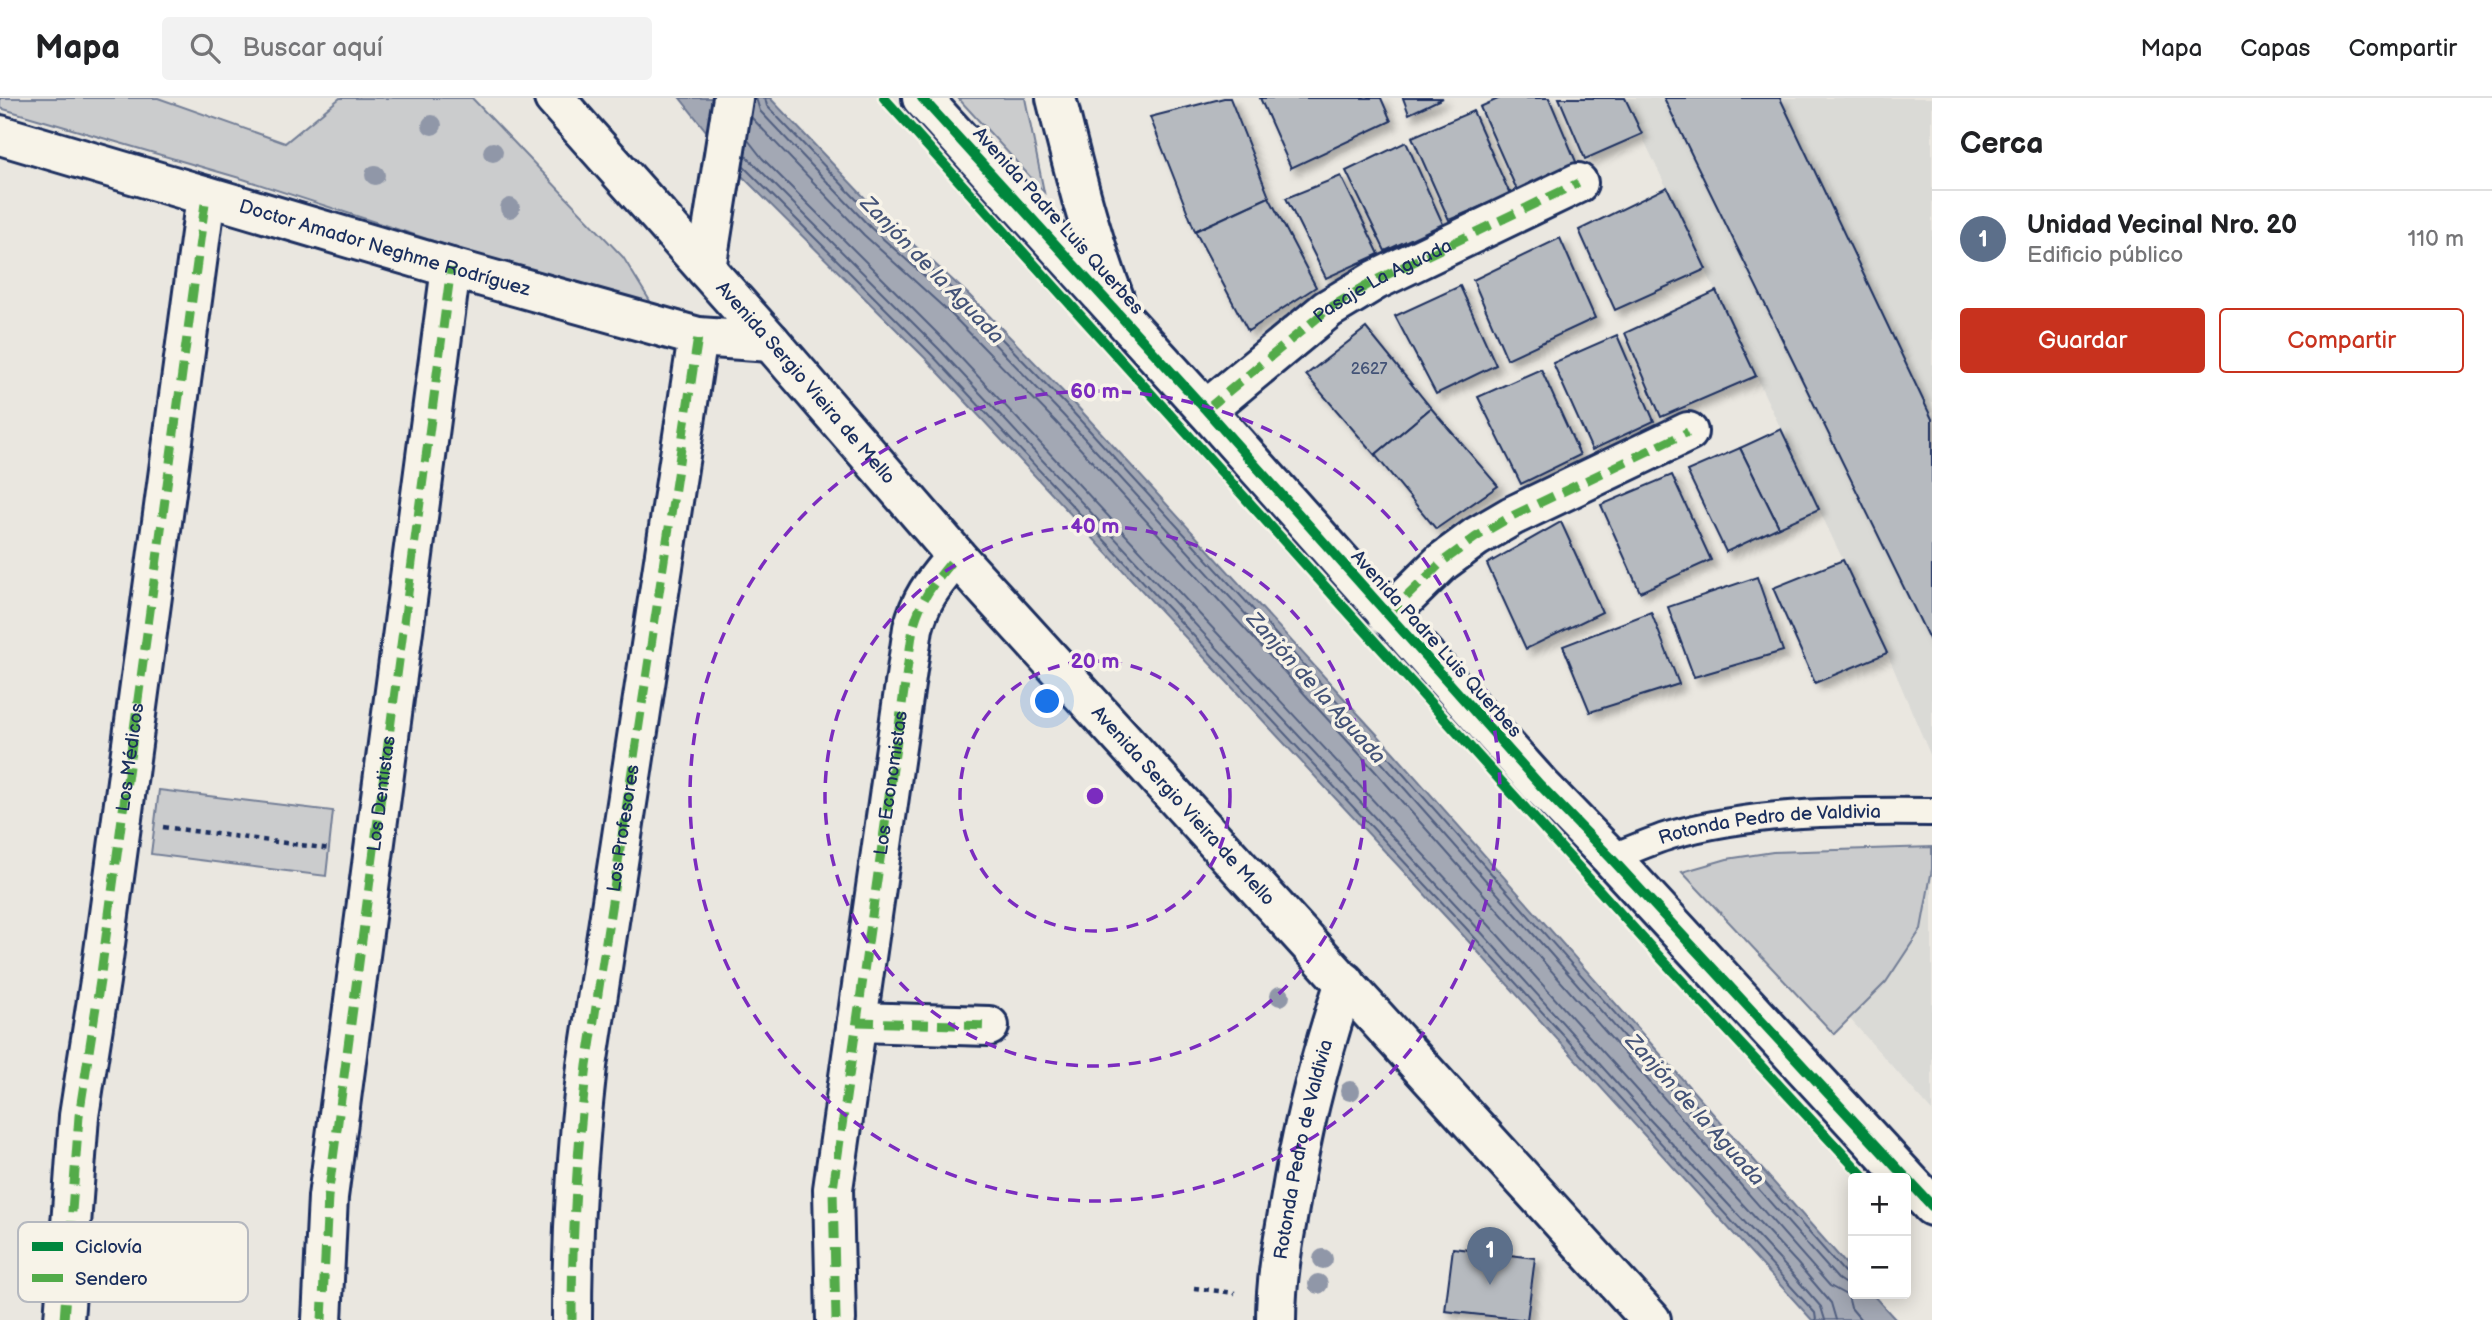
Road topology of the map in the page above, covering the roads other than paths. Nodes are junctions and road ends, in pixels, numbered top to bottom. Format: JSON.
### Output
{"nodes":[{"id":1,"x":554,"y":98,"type":"edge"},
{"id":2,"x":733,"y":98,"type":"edge"},
{"id":3,"x":922,"y":98,"type":"edge"},
{"id":4,"x":1056,"y":98,"type":"edge"},
{"id":5,"x":0,"y":135,"type":"edge"},
{"id":6,"x":1578,"y":183,"type":"dead end"},
{"id":7,"x":206,"y":196,"type":"junction"},
{"id":8,"x":451,"y":268,"type":"junction"},
{"id":9,"x":706,"y":269,"type":"junction"},
{"id":10,"x":1121,"y":317,"type":"junction"},
{"id":11,"x":698,"y":337,"type":"junction"},
{"id":12,"x":771,"y":342,"type":"junction"},
{"id":13,"x":1206,"y":410,"type":"junction"},
{"id":14,"x":1688,"y":432,"type":"dead end"},
{"id":15,"x":956,"y":556,"type":"junction"},
{"id":16,"x":1387,"y":616,"type":"junction"},
{"id":17,"x":1932,"y":811,"type":"edge"},
{"id":18,"x":1611,"y":858,"type":"junction"},
{"id":19,"x":1345,"y":982,"type":"junction"},
{"id":20,"x":857,"y":1022,"type":"junction"},
{"id":21,"x":989,"y":1026,"type":"dead end"},
{"id":22,"x":1932,"y":1206,"type":"edge"},
{"id":23,"x":71,"y":1222,"type":"edge"},
{"id":24,"x":65,"y":1302,"type":"edge"},
{"id":25,"x":64,"y":1320,"type":"edge"},
{"id":26,"x":322,"y":1320,"type":"edge"},
{"id":27,"x":572,"y":1320,"type":"edge"},
{"id":28,"x":836,"y":1320,"type":"edge"},
{"id":29,"x":1276,"y":1320,"type":"edge"},
{"id":30,"x":1651,"y":1320,"type":"edge"}],
"edges":[{"from":1,"to":9,"type":"street","name":"Avenida Sergio Vieira de Mello"},
{"from":2,"to":9,"type":"street"},
{"from":3,"to":10,"type":"street","name":"Avenida Padre Luis Querbes"},
{"from":4,"to":10,"type":"street"},
{"from":5,"to":7,"type":"street","name":"Doctor Amador Neghme Rodríguez"},
{"from":6,"to":13,"type":"street","name":"Pasaje La Aguada"},
{"from":7,"to":8,"type":"street","name":"Doctor Amador Neghme Rodríguez"},
{"from":7,"to":23,"type":"street","name":"Los Médicos"},
{"from":8,"to":11,"type":"street","name":"Doctor Amador Neghme Rodríguez"},
{"from":8,"to":26,"type":"street","name":"Los Dentistas"},
{"from":9,"to":12,"type":"street","name":"Avenida Sergio Vieira de Mello"},
{"from":10,"to":13,"type":"street","name":"Avenida Padre Luis Querbes"},
{"from":11,"to":12,"type":"street","name":"Doctor Amador Neghme Rodríguez"},
{"from":11,"to":27,"type":"street","name":"Los Profesores"},
{"from":12,"to":15,"type":"street","name":"Avenida Sergio Vieira de Mello"},
{"from":13,"to":16,"type":"street","name":"Avenida Padre Luis Querbes"},
{"from":14,"to":16,"type":"street"},
{"from":15,"to":19,"type":"street","name":"Avenida Sergio Vieira de Mello"},
{"from":15,"to":20,"type":"street","name":"Los Economistas"},
{"from":16,"to":18,"type":"street","name":"Avenida Padre Luis Querbes"},
{"from":17,"to":18,"type":"lane","name":"Rotonda Pedro de Valdivia"},
{"from":18,"to":22,"type":"street","name":"Avenida Padre Luis Querbes"},
{"from":19,"to":29,"type":"street","name":"Rotonda Pedro de Valdivia"},
{"from":19,"to":30,"type":"street","name":"Avenida Sergio Vieira de Mello"},
{"from":20,"to":21,"type":"street"},
{"from":20,"to":28,"type":"street","name":"Los Economistas"},
{"from":24,"to":25,"type":"street","name":"Los Médicos"}]}
